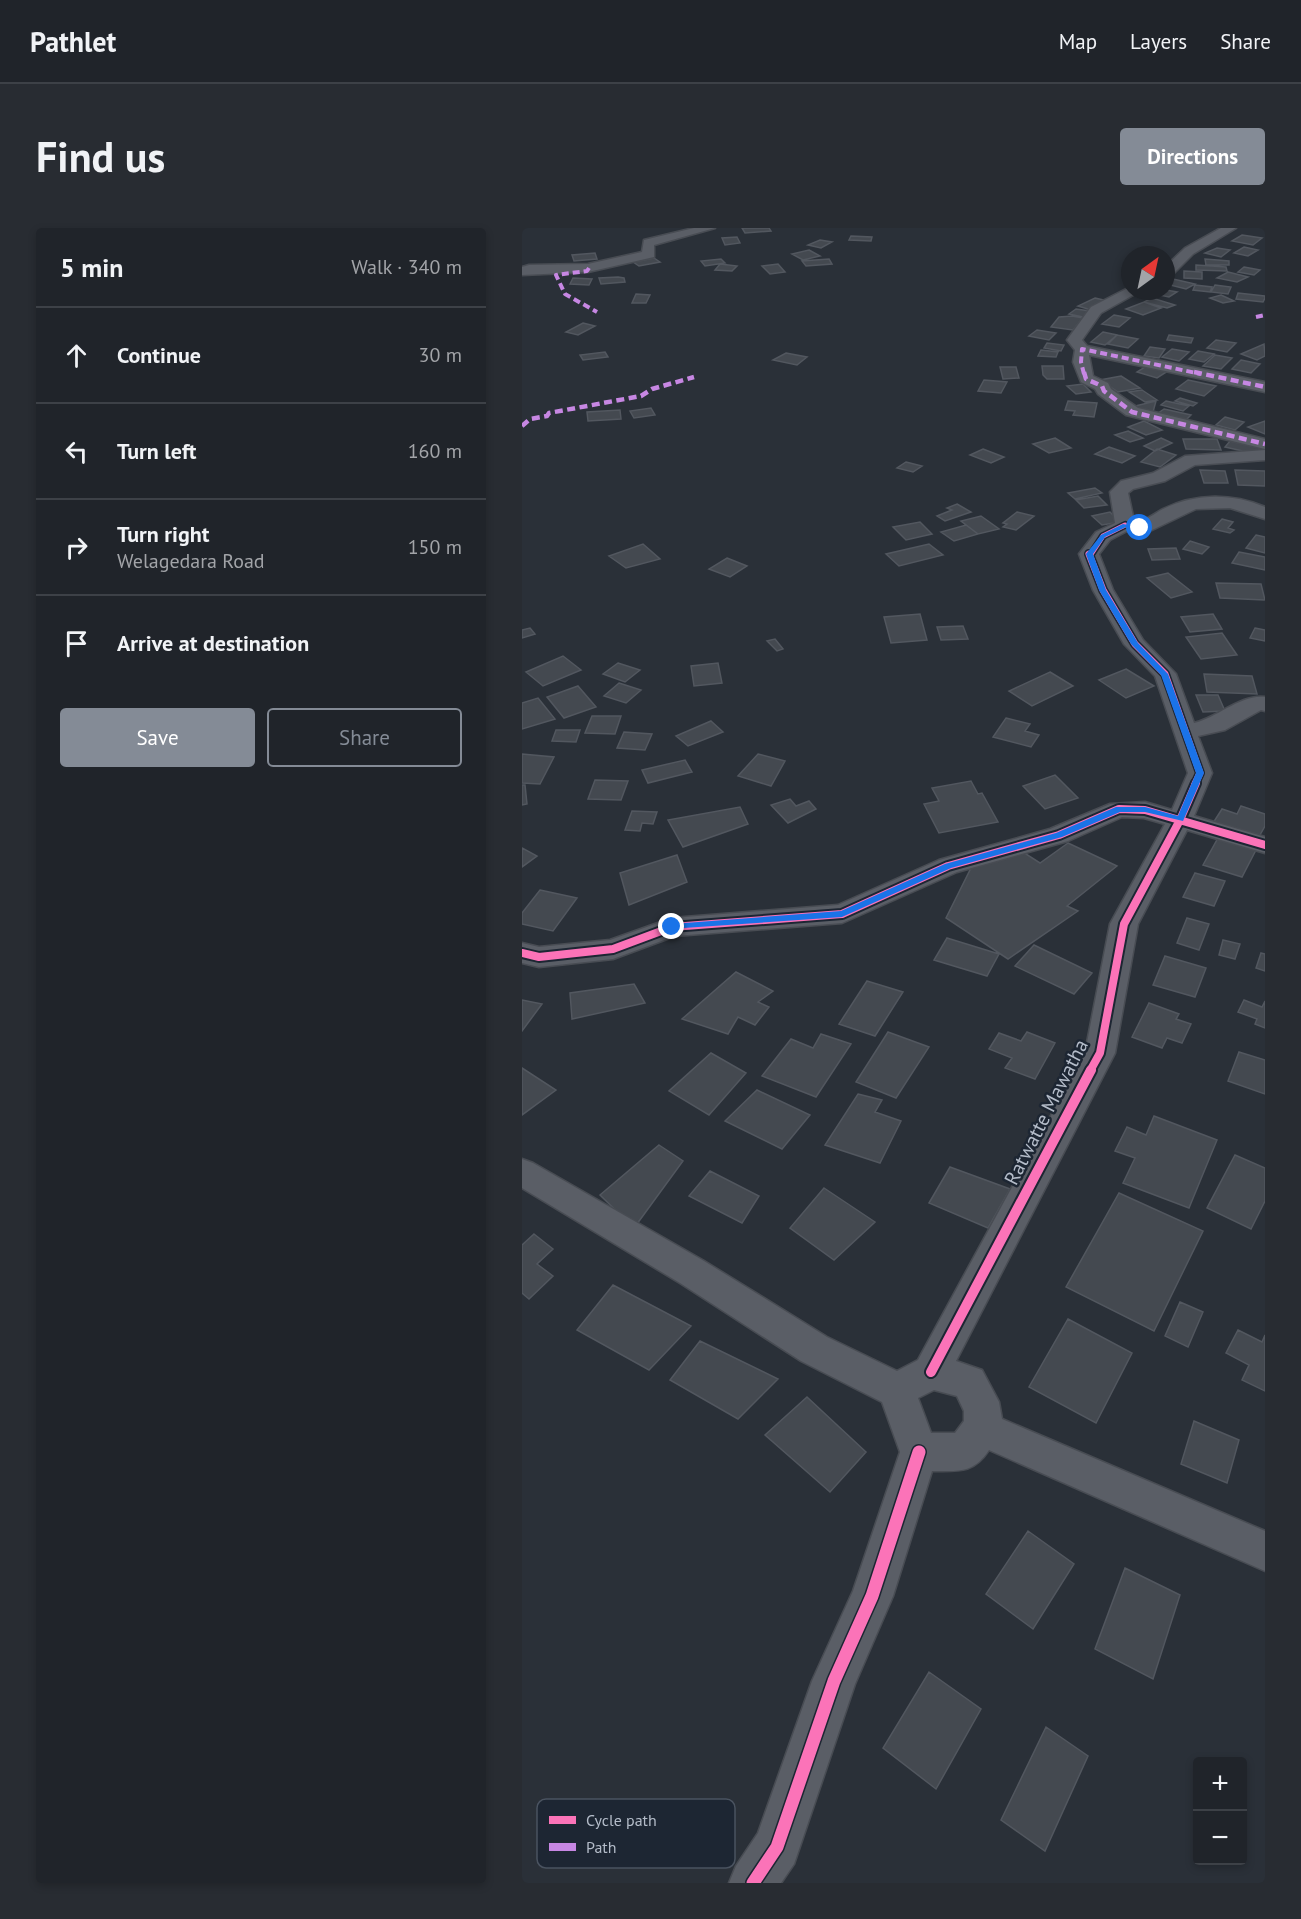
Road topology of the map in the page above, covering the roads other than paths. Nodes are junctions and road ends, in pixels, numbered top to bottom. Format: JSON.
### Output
{"nodes":[{"id":1,"x":709,"y":228,"type":"edge"},
{"id":2,"x":1230,"y":228,"type":"edge"},
{"id":3,"x":1175,"y":264,"type":"edge"},
{"id":4,"x":522,"y":271,"type":"edge"},
{"id":5,"x":1121,"y":296,"type":"edge"},
{"id":6,"x":1082,"y":349,"type":"junction"},
{"id":7,"x":1265,"y":387,"type":"edge"},
{"id":8,"x":1265,"y":444,"type":"edge"},
{"id":9,"x":1265,"y":456,"type":"edge"},
{"id":10,"x":1265,"y":513,"type":"edge"},
{"id":11,"x":1125,"y":525,"type":"junction"},
{"id":12,"x":1265,"y":704,"type":"edge"},
{"id":13,"x":1185,"y":732,"type":"junction"},
{"id":14,"x":1180,"y":820,"type":"junction"},
{"id":15,"x":1265,"y":845,"type":"edge"},
{"id":16,"x":522,"y":953,"type":"edge"},
{"id":17,"x":522,"y":1172,"type":"edge"},
{"id":18,"x":938,"y":1359,"type":"junction"},
{"id":19,"x":897,"y":1390,"type":"junction"},
{"id":20,"x":982,"y":1430,"type":"junction"},
{"id":21,"x":919,"y":1452,"type":"junction"},
{"id":22,"x":1265,"y":1551,"type":"edge"},
{"id":23,"x":753,"y":1883,"type":"edge"}],
"edges":[{"from":1,"to":4,"type":"street"},
{"from":2,"to":3,"type":"street"},
{"from":5,"to":6,"type":"street"},
{"from":6,"to":7,"type":"street"},
{"from":6,"to":8,"type":"street"},
{"from":9,"to":11,"type":"street"},
{"from":10,"to":11,"type":"street"},
{"from":11,"to":13,"type":"street","name":"Ratwatte Mawatha"},
{"from":12,"to":13,"type":"street"},
{"from":13,"to":14,"type":"street","name":"Ratwatte Mawatha"},
{"from":14,"to":15,"type":"street"},
{"from":14,"to":16,"type":"street"},
{"from":14,"to":18,"type":"street","name":"Ratwatte Mawatha"},
{"from":17,"to":19,"type":"street"},
{"from":18,"to":19,"type":"street"},
{"from":18,"to":20,"type":"street"},
{"from":19,"to":21,"type":"street"},
{"from":20,"to":21,"type":"street"},
{"from":20,"to":22,"type":"street"},
{"from":21,"to":23,"type":"street"}]}
